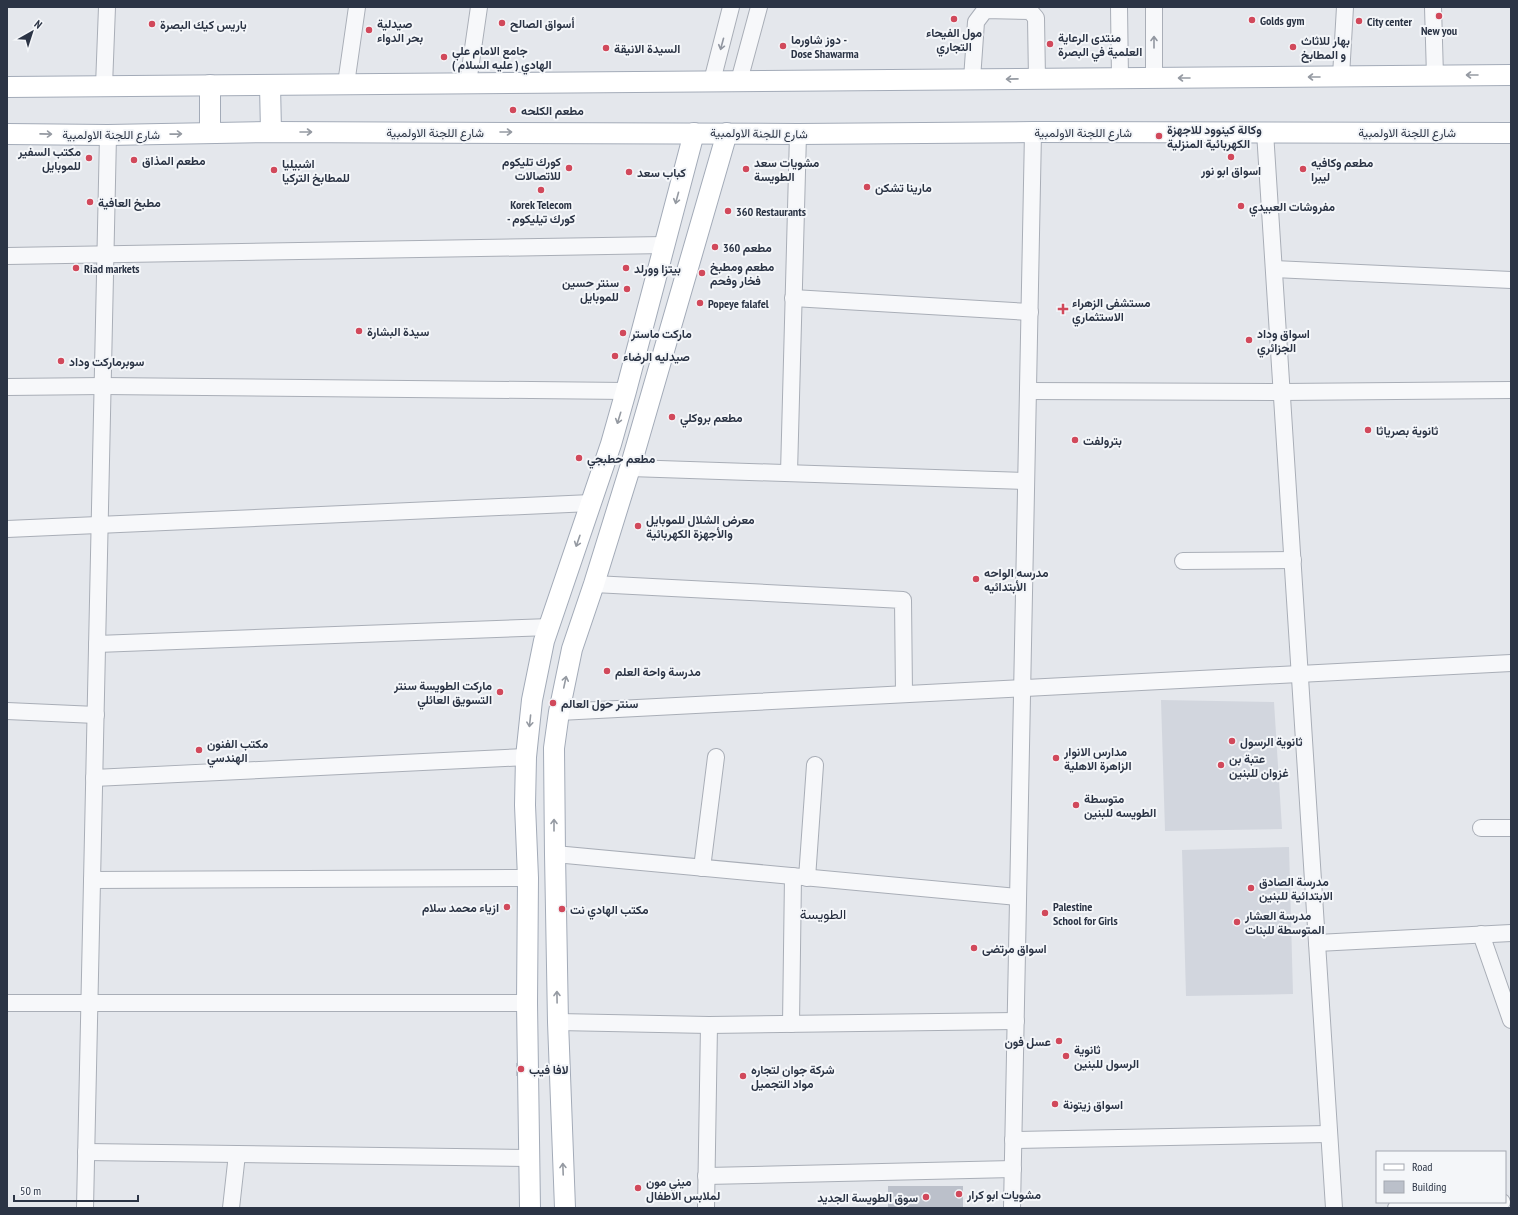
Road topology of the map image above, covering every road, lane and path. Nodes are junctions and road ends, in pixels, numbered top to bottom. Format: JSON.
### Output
{"nodes":[{"id":1,"x":107,"y":7,"type":"edge"},
{"id":2,"x":357,"y":7,"type":"edge"},
{"id":3,"x":479,"y":7,"type":"edge"},
{"id":4,"x":731,"y":7,"type":"edge"},
{"id":5,"x":760,"y":7,"type":"edge"},
{"id":6,"x":1119,"y":7,"type":"edge"},
{"id":7,"x":1154,"y":7,"type":"edge"},
{"id":8,"x":1344,"y":7,"type":"edge"},
{"id":9,"x":1434,"y":7,"type":"edge"},
{"id":10,"x":1511,"y":75,"type":"edge"},
{"id":11,"x":1340,"y":76,"type":"junction"},
{"id":12,"x":1434,"y":76,"type":"junction"},
{"id":13,"x":1120,"y":78,"type":"junction"},
{"id":14,"x":1154,"y":78,"type":"junction"},
{"id":15,"x":972,"y":79,"type":"junction"},
{"id":16,"x":1037,"y":79,"type":"junction"},
{"id":17,"x":712,"y":81,"type":"junction"},
{"id":18,"x":739,"y":81,"type":"junction"},
{"id":19,"x":468,"y":83,"type":"junction"},
{"id":20,"x":346,"y":84,"type":"junction"},
{"id":21,"x":210,"y":85,"type":"junction"},
{"id":22,"x":270,"y":85,"type":"junction"},
{"id":23,"x":104,"y":86,"type":"junction"},
{"id":24,"x":7,"y":87,"type":"edge"},
{"id":25,"x":271,"y":132,"type":"junction"},
{"id":26,"x":1033,"y":132,"type":"junction"},
{"id":27,"x":1265,"y":132,"type":"junction"},
{"id":28,"x":210,"y":133,"type":"junction"},
{"id":29,"x":694,"y":133,"type":"junction"},
{"id":30,"x":727,"y":133,"type":"junction"},
{"id":31,"x":1511,"y":133,"type":"edge"},
{"id":32,"x":7,"y":134,"type":"edge"},
{"id":33,"x":798,"y":134,"type":"junction"},
{"id":34,"x":108,"y":135,"type":"junction"},
{"id":35,"x":665,"y":245,"type":"junction"},
{"id":36,"x":106,"y":254,"type":"junction"},
{"id":37,"x":7,"y":256,"type":"edge"},
{"id":38,"x":1274,"y":269,"type":"junction"},
{"id":39,"x":1511,"y":280,"type":"edge"},
{"id":40,"x":793,"y":298,"type":"junction"},
{"id":41,"x":1030,"y":312,"type":"junction"},
{"id":42,"x":103,"y":386,"type":"junction"},
{"id":43,"x":7,"y":387,"type":"edge"},
{"id":44,"x":1511,"y":390,"type":"edge"},
{"id":45,"x":626,"y":391,"type":"junction"},
{"id":46,"x":1028,"y":391,"type":"junction"},
{"id":47,"x":1282,"y":392,"type":"junction"},
{"id":48,"x":630,"y":468,"type":"junction"},
{"id":49,"x":789,"y":473,"type":"junction"},
{"id":50,"x":1026,"y":481,"type":"junction"},
{"id":51,"x":591,"y":503,"type":"junction"},
{"id":52,"x":100,"y":526,"type":"junction"},
{"id":53,"x":7,"y":529,"type":"edge"},
{"id":54,"x":1293,"y":560,"type":"junction"},
{"id":55,"x":1183,"y":561,"type":"dead end"},
{"id":56,"x":594,"y":584,"type":"junction"},
{"id":57,"x":547,"y":634,"type":"junction"},
{"id":58,"x":97,"y":644,"type":"junction"},
{"id":59,"x":572,"y":649,"type":"junction"},
{"id":60,"x":1511,"y":663,"type":"edge"},
{"id":61,"x":1300,"y":674,"type":"junction"},
{"id":62,"x":1022,"y":688,"type":"junction"},
{"id":63,"x":904,"y":694,"type":"junction"},
{"id":64,"x":7,"y":711,"type":"edge"},
{"id":65,"x":559,"y":712,"type":"junction"},
{"id":66,"x":96,"y":715,"type":"junction"},
{"id":67,"x":526,"y":756,"type":"junction"},
{"id":68,"x":716,"y":757,"type":"dead end"},
{"id":69,"x":815,"y":764,"type":"dead end"},
{"id":70,"x":94,"y":778,"type":"junction"},
{"id":71,"x":1481,"y":828,"type":"dead end"},
{"id":72,"x":1511,"y":828,"type":"edge"},
{"id":73,"x":555,"y":854,"type":"junction"},
{"id":74,"x":702,"y":868,"type":"junction"},
{"id":75,"x":800,"y":877,"type":"junction"},
{"id":76,"x":528,"y":878,"type":"junction"},
{"id":77,"x":92,"y":880,"type":"junction"},
{"id":78,"x":1018,"y":897,"type":"junction"},
{"id":79,"x":1511,"y":933,"type":"edge"},
{"id":80,"x":1481,"y":934,"type":"junction"},
{"id":81,"x":1317,"y":943,"type":"junction"},
{"id":82,"x":7,"y":1003,"type":"edge"},
{"id":83,"x":90,"y":1003,"type":"junction"},
{"id":84,"x":527,"y":1003,"type":"junction"},
{"id":85,"x":1511,"y":1020,"type":"edge"},
{"id":86,"x":1016,"y":1021,"type":"junction"},
{"id":87,"x":558,"y":1022,"type":"junction"},
{"id":88,"x":791,"y":1024,"type":"junction"},
{"id":89,"x":709,"y":1025,"type":"junction"},
{"id":90,"x":1329,"y":1134,"type":"junction"},
{"id":91,"x":529,"y":1138,"type":"junction"},
{"id":92,"x":562,"y":1139,"type":"junction"},
{"id":93,"x":1013,"y":1140,"type":"junction"},
{"id":94,"x":86,"y":1152,"type":"junction"},
{"id":95,"x":237,"y":1154,"type":"junction"},
{"id":96,"x":529,"y":1158,"type":"junction"},
{"id":97,"x":1013,"y":1169,"type":"junction"},
{"id":98,"x":706,"y":1176,"type":"junction"},
{"id":99,"x":1486,"y":1203,"type":"edge"},
{"id":100,"x":85,"y":1208,"type":"edge"},
{"id":101,"x":231,"y":1208,"type":"edge"},
{"id":102,"x":530,"y":1208,"type":"edge"},
{"id":103,"x":565,"y":1208,"type":"edge"},
{"id":104,"x":706,"y":1208,"type":"edge"},
{"id":105,"x":1012,"y":1208,"type":"edge"},
{"id":106,"x":1334,"y":1208,"type":"edge"},
{"id":107,"x":1396,"y":1208,"type":"edge"}],
"edges":[{"from":1,"to":23,"type":"street"},
{"from":2,"to":20,"type":"street"},
{"from":3,"to":19,"type":"street"},
{"from":4,"to":17,"type":"street","one_way":true},
{"from":5,"to":18,"type":"street"},
{"from":6,"to":13,"type":"street"},
{"from":14,"to":7,"type":"street","one_way":true},
{"from":8,"to":11,"type":"street"},
{"from":9,"to":12,"type":"street"},
{"from":10,"to":12,"type":"main road","one_way":true},
{"from":11,"to":12,"type":"main road"},
{"from":11,"to":14,"type":"main road","one_way":true},
{"from":13,"to":14,"type":"main road"},
{"from":13,"to":16,"type":"main road"},
{"from":16,"to":15,"type":"main road","one_way":true},
{"from":15,"to":16,"type":"street"},
{"from":15,"to":18,"type":"main road"},
{"from":17,"to":18,"type":"main road"},
{"from":17,"to":19,"type":"main road"},
{"from":19,"to":20,"type":"main road"},
{"from":20,"to":22,"type":"main road"},
{"from":21,"to":22,"type":"main road"},
{"from":21,"to":23,"type":"main road"},
{"from":21,"to":28,"type":"main road"},
{"from":22,"to":25,"type":"main road"},
{"from":23,"to":24,"type":"main road"},
{"from":25,"to":28,"type":"main road","name":"شارع اللجنة الاولمبية"},
{"from":25,"to":29,"type":"main road","name":"شارع اللجنة الاولمبية","one_way":true},
{"from":26,"to":27,"type":"main road","name":"شارع اللجنة الاولمبية"},
{"from":26,"to":33,"type":"main road","name":"شارع اللجنة الاولمبية"},
{"from":26,"to":41,"type":"street"},
{"from":27,"to":31,"type":"main road","name":"شارع اللجنة الاولمبية"},
{"from":27,"to":38,"type":"street"},
{"from":34,"to":28,"type":"main road","name":"شارع اللجنة الاولمبية","one_way":true},
{"from":29,"to":30,"type":"main road","name":"شارع اللجنة الاولمبية"},
{"from":29,"to":35,"type":"main road","one_way":true},
{"from":30,"to":33,"type":"main road","name":"شارع اللجنة الاولمبية"},
{"from":30,"to":48,"type":"main road"},
{"from":32,"to":34,"type":"main road","name":"شارع اللجنة الاولمبية","one_way":true},
{"from":33,"to":40,"type":"street"},
{"from":34,"to":36,"type":"street"},
{"from":35,"to":36,"type":"street"},
{"from":35,"to":45,"type":"main road"},
{"from":36,"to":37,"type":"street"},
{"from":36,"to":42,"type":"street"},
{"from":38,"to":39,"type":"street"},
{"from":38,"to":47,"type":"street"},
{"from":40,"to":41,"type":"street"},
{"from":40,"to":49,"type":"street"},
{"from":41,"to":46,"type":"street"},
{"from":42,"to":43,"type":"street"},
{"from":42,"to":45,"type":"street"},
{"from":42,"to":52,"type":"street"},
{"from":44,"to":47,"type":"street"},
{"from":45,"to":51,"type":"main road","one_way":true},
{"from":46,"to":47,"type":"street"},
{"from":46,"to":50,"type":"street"},
{"from":47,"to":54,"type":"street"},
{"from":48,"to":49,"type":"street"},
{"from":48,"to":56,"type":"main road"},
{"from":49,"to":50,"type":"street"},
{"from":50,"to":62,"type":"street"},
{"from":51,"to":52,"type":"street"},
{"from":51,"to":57,"type":"main road","one_way":true},
{"from":52,"to":53,"type":"street"},
{"from":52,"to":58,"type":"street"},
{"from":54,"to":55,"type":"street"},
{"from":54,"to":61,"type":"street"},
{"from":56,"to":59,"type":"main road"},
{"from":56,"to":63,"type":"street"},
{"from":57,"to":58,"type":"street"},
{"from":57,"to":59,"type":"main road"},
{"from":57,"to":67,"type":"main road","one_way":true},
{"from":58,"to":66,"type":"street"},
{"from":65,"to":59,"type":"main road","one_way":true},
{"from":60,"to":61,"type":"street"},
{"from":61,"to":62,"type":"street"},
{"from":61,"to":81,"type":"street"},
{"from":62,"to":63,"type":"street"},
{"from":62,"to":78,"type":"street"},
{"from":63,"to":65,"type":"street"},
{"from":64,"to":66,"type":"street"},
{"from":73,"to":65,"type":"main road","one_way":true},
{"from":66,"to":70,"type":"street"},
{"from":67,"to":70,"type":"street"},
{"from":67,"to":76,"type":"main road"},
{"from":68,"to":74,"type":"street"},
{"from":69,"to":75,"type":"street"},
{"from":70,"to":77,"type":"street"},
{"from":71,"to":72,"type":"street"},
{"from":73,"to":74,"type":"street"},
{"from":87,"to":73,"type":"main road","one_way":true},
{"from":74,"to":75,"type":"street"},
{"from":75,"to":78,"type":"street"},
{"from":75,"to":88,"type":"street"},
{"from":76,"to":77,"type":"street"},
{"from":76,"to":84,"type":"main road"},
{"from":77,"to":83,"type":"street"},
{"from":78,"to":86,"type":"street"},
{"from":79,"to":80,"type":"street"},
{"from":80,"to":81,"type":"street"},
{"from":80,"to":85,"type":"street"},
{"from":81,"to":90,"type":"street"},
{"from":82,"to":83,"type":"street"},
{"from":83,"to":84,"type":"street"},
{"from":83,"to":94,"type":"street"},
{"from":84,"to":91,"type":"main road"},
{"from":86,"to":88,"type":"street"},
{"from":86,"to":93,"type":"street"},
{"from":87,"to":89,"type":"street"},
{"from":87,"to":92,"type":"main road"},
{"from":88,"to":89,"type":"street"},
{"from":89,"to":98,"type":"street"},
{"from":90,"to":93,"type":"street"},
{"from":90,"to":106,"type":"street"},
{"from":91,"to":92,"type":"main road"},
{"from":91,"to":96,"type":"main road"},
{"from":103,"to":92,"type":"main road","one_way":true},
{"from":93,"to":97,"type":"street"},
{"from":94,"to":95,"type":"street"},
{"from":94,"to":100,"type":"street"},
{"from":95,"to":96,"type":"street"},
{"from":95,"to":101,"type":"street"},
{"from":96,"to":102,"type":"main road"},
{"from":97,"to":98,"type":"street"},
{"from":97,"to":105,"type":"street"},
{"from":98,"to":104,"type":"street"},
{"from":99,"to":107,"type":"street"}]}
